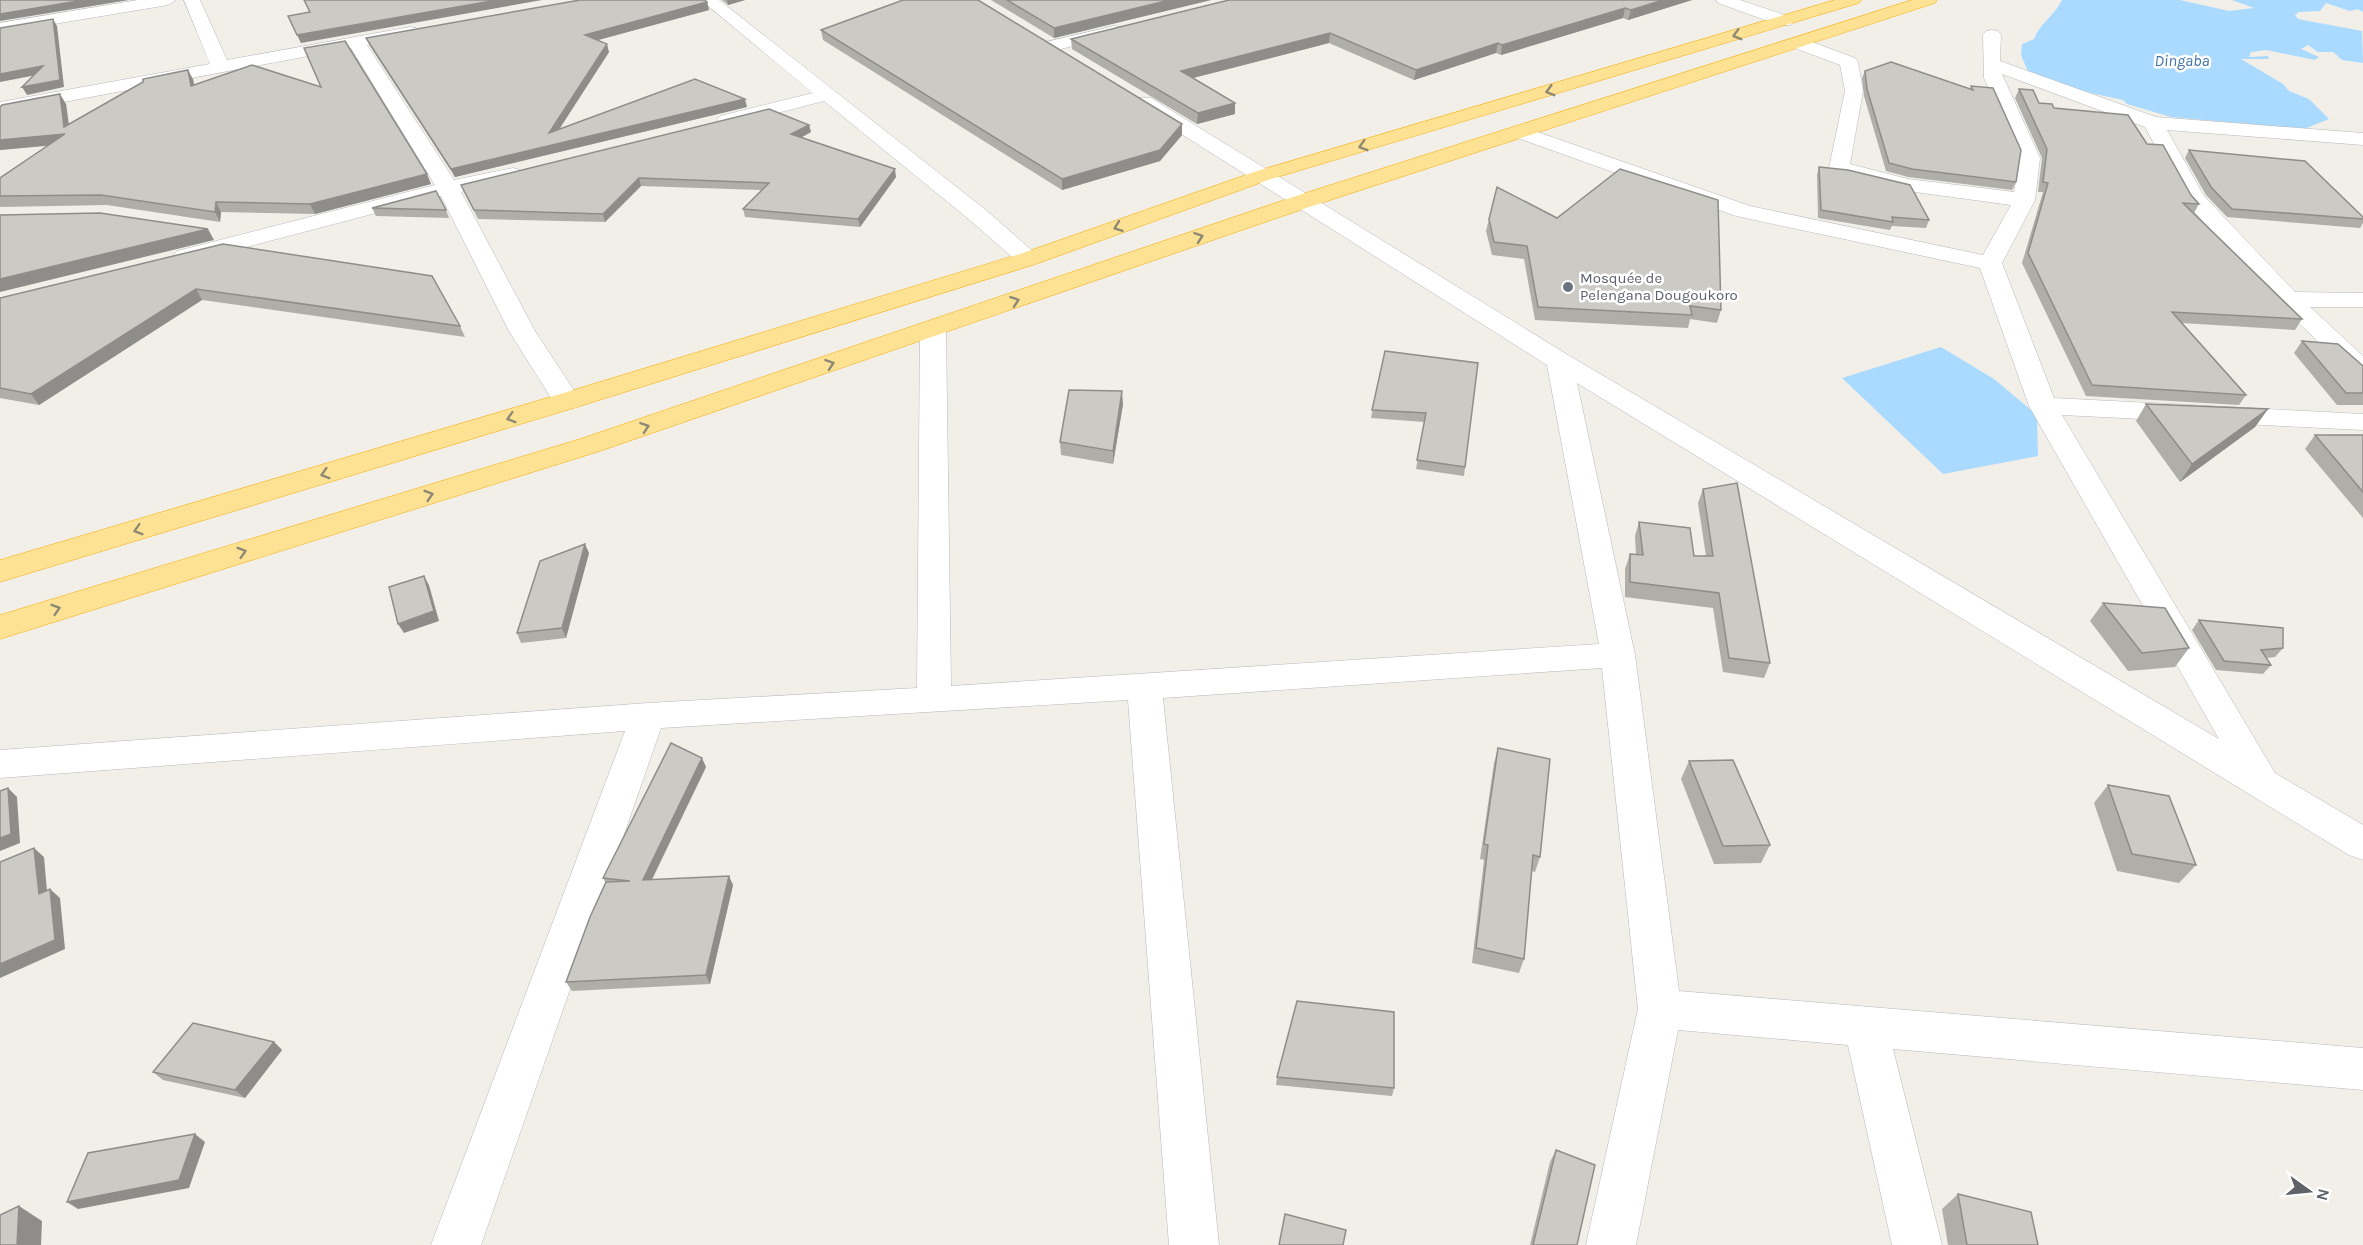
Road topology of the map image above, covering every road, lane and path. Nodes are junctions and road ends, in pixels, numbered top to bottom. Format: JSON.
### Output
{"nodes":[{"id":1,"x":168,"y":0,"type":"edge"},
{"id":2,"x":192,"y":0,"type":"edge"},
{"id":3,"x":710,"y":0,"type":"edge"},
{"id":4,"x":1724,"y":0,"type":"edge"},
{"id":5,"x":1853,"y":0,"type":"edge"},
{"id":6,"x":1929,"y":0,"type":"edge"},
{"id":7,"x":1785,"y":21,"type":"junction"},
{"id":8,"x":1130,"y":27,"type":"edge"},
{"id":9,"x":0,"y":28,"type":"edge"},
{"id":10,"x":432,"y":28,"type":"edge"},
{"id":11,"x":1992,"y":35,"type":"dead end"},
{"id":12,"x":354,"y":42,"type":"junction"},
{"id":13,"x":1797,"y":44,"type":"junction"},
{"id":14,"x":1990,"y":64,"type":"junction"},
{"id":15,"x":1082,"y":65,"type":"edge"},
{"id":16,"x":220,"y":66,"type":"junction"},
{"id":17,"x":1123,"y":89,"type":"edge"},
{"id":18,"x":827,"y":95,"type":"junction"},
{"id":19,"x":0,"y":108,"type":"edge"},
{"id":20,"x":2153,"y":123,"type":"junction"},
{"id":21,"x":702,"y":127,"type":"edge"},
{"id":22,"x":1519,"y":132,"type":"junction"},
{"id":23,"x":2363,"y":139,"type":"edge"},
{"id":24,"x":531,"y":169,"type":"edge"},
{"id":25,"x":1264,"y":175,"type":"junction"},
{"id":26,"x":448,"y":188,"type":"junction"},
{"id":27,"x":2024,"y":200,"type":"junction"},
{"id":28,"x":1304,"y":201,"type":"junction"},
{"id":29,"x":201,"y":229,"type":"edge"},
{"id":30,"x":260,"y":238,"type":"junction"},
{"id":31,"x":1028,"y":259,"type":"junction"},
{"id":32,"x":169,"y":260,"type":"edge"},
{"id":33,"x":1990,"y":263,"type":"junction"},
{"id":34,"x":2288,"y":298,"type":"junction"},
{"id":35,"x":2363,"y":300,"type":"edge"},
{"id":36,"x":933,"y":330,"type":"junction"},
{"id":37,"x":1559,"y":361,"type":"junction"},
{"id":38,"x":2363,"y":370,"type":"edge"},
{"id":39,"x":567,"y":401,"type":"junction"},
{"id":40,"x":2043,"y":406,"type":"junction"},
{"id":41,"x":2363,"y":422,"type":"edge"},
{"id":42,"x":0,"y":571,"type":"edge"},
{"id":43,"x":0,"y":627,"type":"edge"},
{"id":44,"x":1618,"y":655,"type":"junction"},
{"id":45,"x":1144,"y":686,"type":"junction"},
{"id":46,"x":934,"y":700,"type":"junction"},
{"id":47,"x":648,"y":716,"type":"junction"},
{"id":48,"x":0,"y":764,"type":"edge"},
{"id":49,"x":2263,"y":783,"type":"junction"},
{"id":50,"x":2363,"y":844,"type":"edge"},
{"id":51,"x":1660,"y":1009,"type":"junction"},
{"id":52,"x":1866,"y":1028,"type":"junction"},
{"id":53,"x":2363,"y":1069,"type":"edge"},
{"id":54,"x":456,"y":1245,"type":"edge"},
{"id":55,"x":1194,"y":1245,"type":"edge"},
{"id":56,"x":1611,"y":1245,"type":"edge"},
{"id":57,"x":1917,"y":1245,"type":"edge"}],
"edges":[{"from":1,"to":9,"type":"street"},
{"from":2,"to":16,"type":"street"},
{"from":3,"to":18,"type":"street"},
{"from":4,"to":7,"type":"street"},
{"from":5,"to":7,"type":"highway"},
{"from":6,"to":13,"type":"highway"},
{"from":7,"to":25,"type":"highway","one_way":true},
{"from":8,"to":15,"type":"street"},
{"from":10,"to":12,"type":"street"},
{"from":11,"to":14,"type":"street"},
{"from":12,"to":16,"type":"street"},
{"from":12,"to":26,"type":"street"},
{"from":13,"to":22,"type":"highway"},
{"from":13,"to":27,"type":"street"},
{"from":14,"to":20,"type":"street"},
{"from":14,"to":27,"type":"street"},
{"from":16,"to":19,"type":"street"},
{"from":17,"to":25,"type":"street"},
{"from":18,"to":21,"type":"street"},
{"from":18,"to":31,"type":"street"},
{"from":20,"to":23,"type":"street"},
{"from":20,"to":34,"type":"street"},
{"from":22,"to":28,"type":"highway"},
{"from":22,"to":33,"type":"street"},
{"from":24,"to":26,"type":"street"},
{"from":25,"to":28,"type":"street"},
{"from":25,"to":31,"type":"highway","one_way":true},
{"from":26,"to":30,"type":"street"},
{"from":26,"to":39,"type":"street"},
{"from":27,"to":33,"type":"street"},
{"from":36,"to":28,"type":"highway","one_way":true},
{"from":28,"to":37,"type":"street"},
{"from":29,"to":30,"type":"street"},
{"from":30,"to":32,"type":"street"},
{"from":31,"to":39,"type":"highway"},
{"from":33,"to":40,"type":"street"},
{"from":34,"to":35,"type":"street"},
{"from":34,"to":38,"type":"street"},
{"from":43,"to":36,"type":"highway","one_way":true},
{"from":36,"to":46,"type":"street"},
{"from":37,"to":44,"type":"street"},
{"from":37,"to":49,"type":"street"},
{"from":39,"to":42,"type":"highway","one_way":true},
{"from":40,"to":41,"type":"street"},
{"from":40,"to":49,"type":"street"},
{"from":44,"to":45,"type":"street"},
{"from":44,"to":51,"type":"street"},
{"from":45,"to":46,"type":"street"},
{"from":45,"to":55,"type":"street"},
{"from":46,"to":47,"type":"street"},
{"from":47,"to":48,"type":"street"},
{"from":47,"to":54,"type":"street"},
{"from":49,"to":50,"type":"street"},
{"from":51,"to":52,"type":"street"},
{"from":51,"to":56,"type":"street"},
{"from":52,"to":53,"type":"street"},
{"from":52,"to":57,"type":"street"}]}
